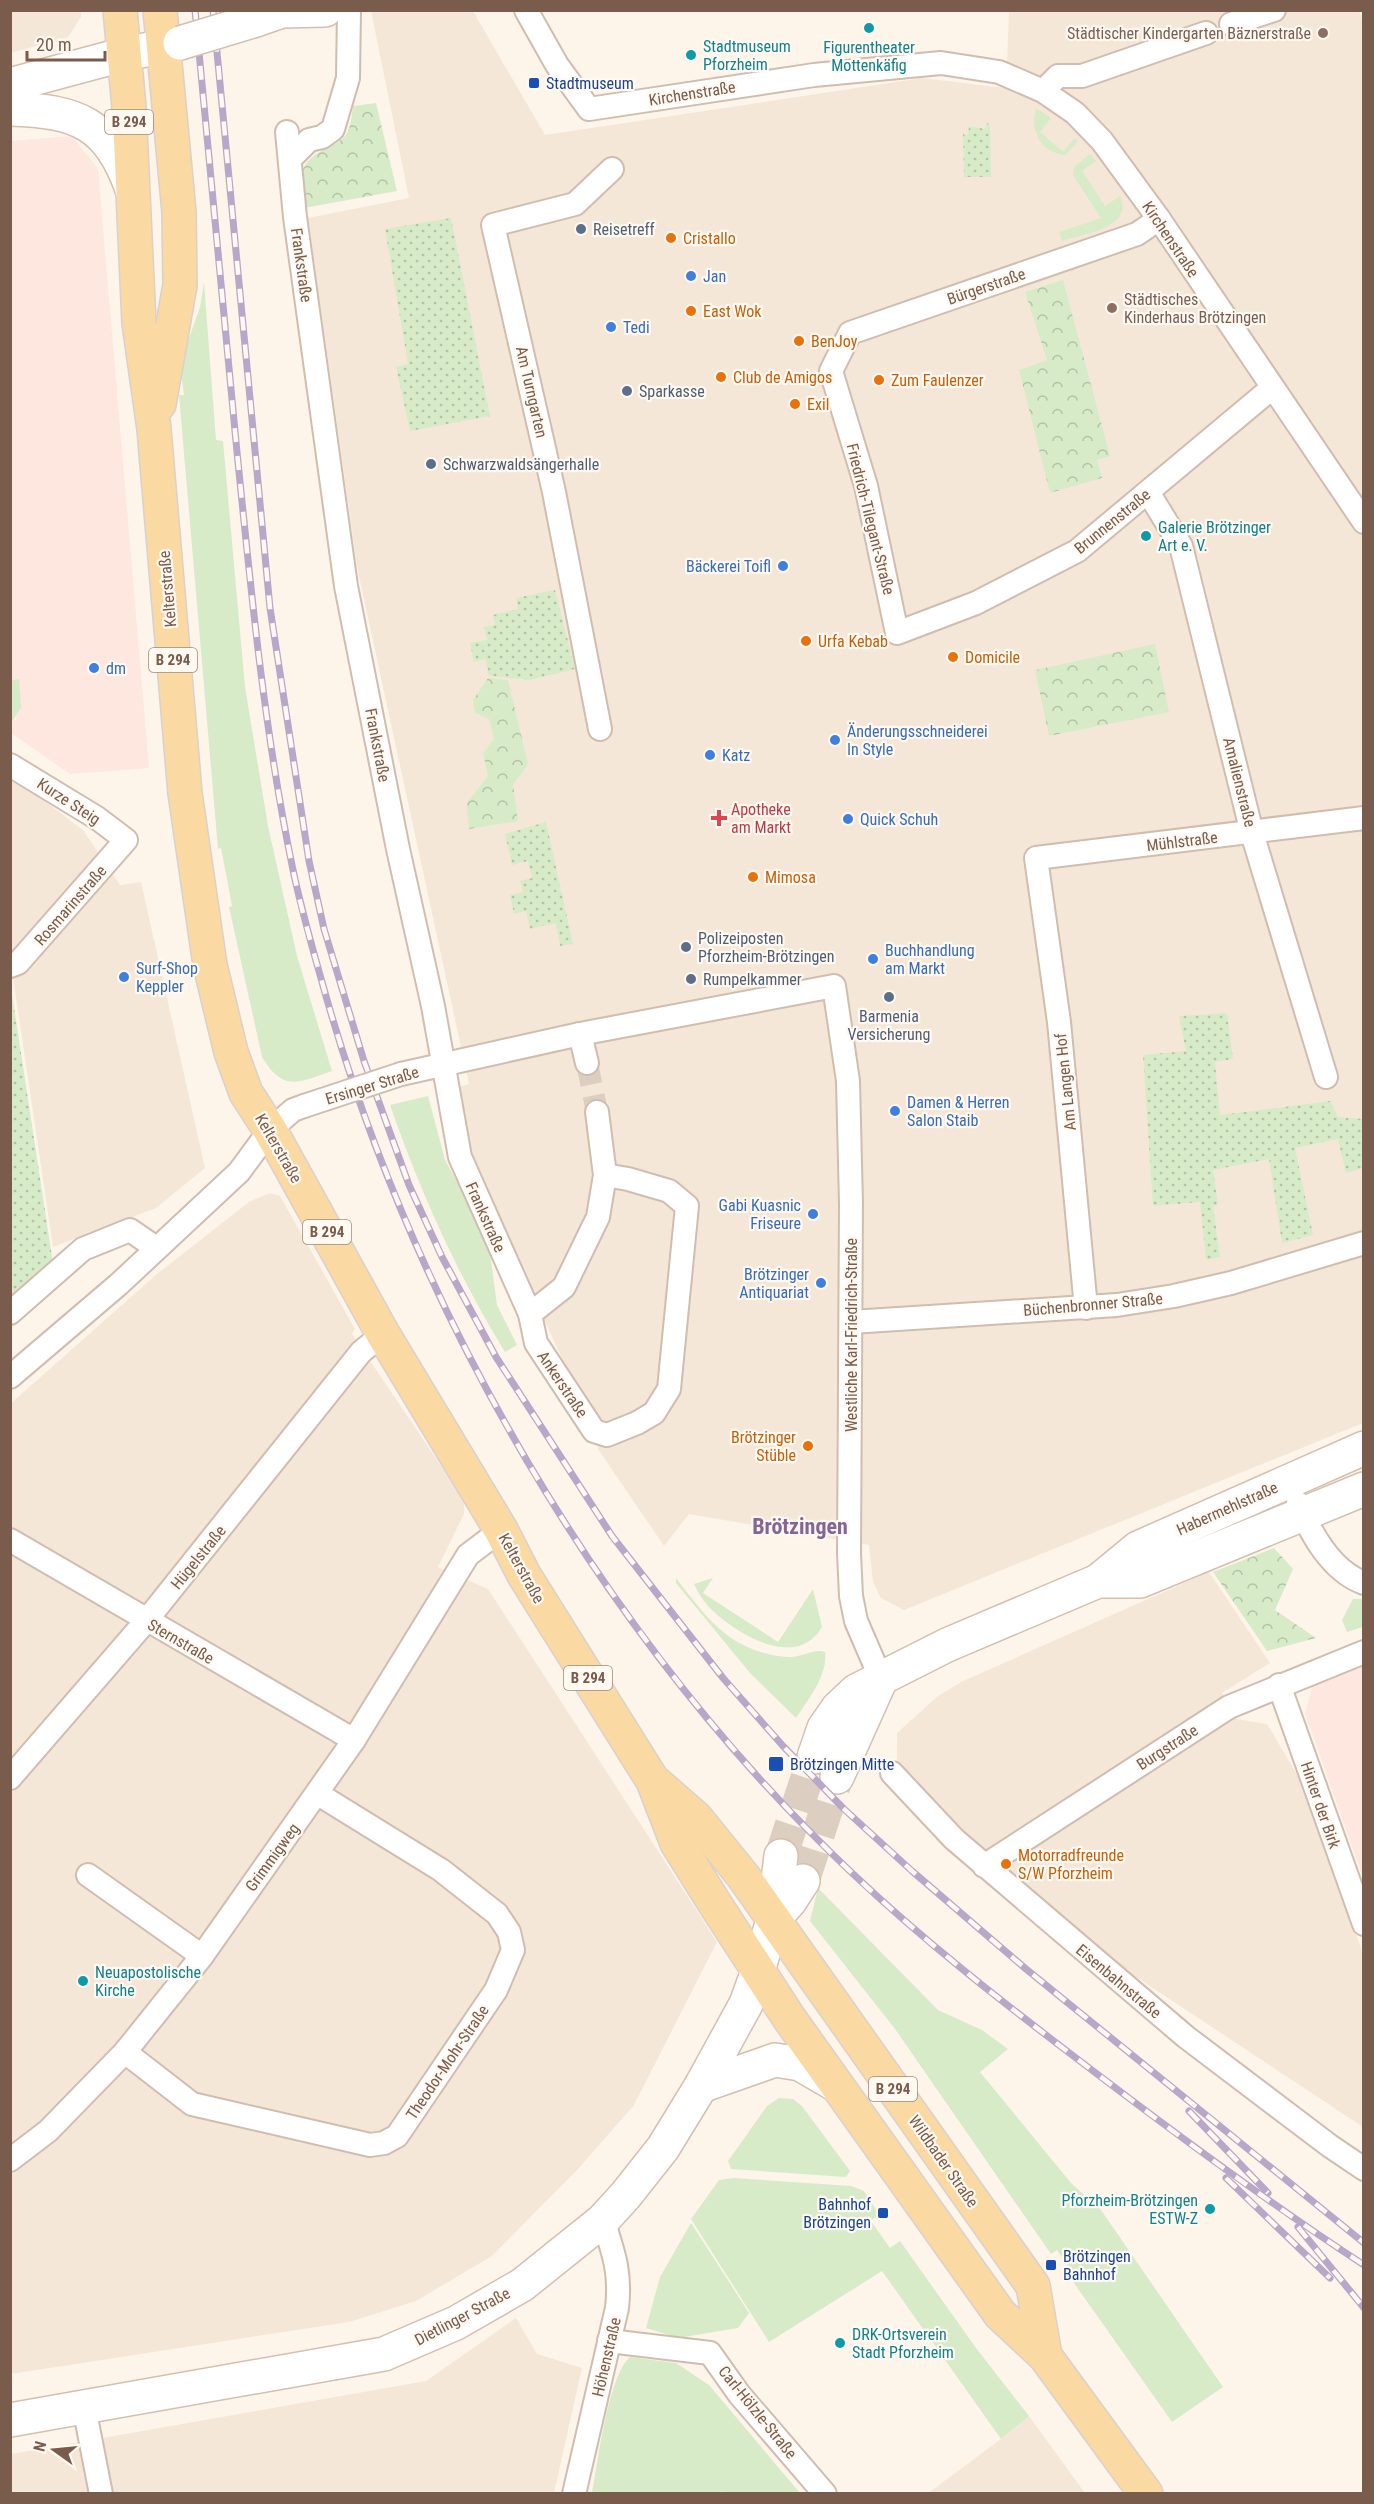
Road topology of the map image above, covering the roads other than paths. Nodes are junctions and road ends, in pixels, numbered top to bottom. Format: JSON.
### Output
{"nodes":[{"id":1,"x":120,"y":10,"type":"edge"},
{"id":2,"x":160,"y":10,"type":"edge"},
{"id":3,"x":325,"y":10,"type":"edge"},
{"id":4,"x":349,"y":10,"type":"edge"},
{"id":5,"x":526,"y":10,"type":"edge"},
{"id":6,"x":1274,"y":10,"type":"edge"},
{"id":7,"x":274,"y":14,"type":"edge"},
{"id":8,"x":1231,"y":24,"type":"dead end"},
{"id":9,"x":1206,"y":33,"type":"dead end"},
{"id":10,"x":172,"y":44,"type":"junction"},
{"id":11,"x":125,"y":54,"type":"junction"},
{"id":12,"x":10,"y":85,"type":"edge"},
{"id":13,"x":1043,"y":91,"type":"junction"},
{"id":14,"x":10,"y":109,"type":"edge"},
{"id":15,"x":287,"y":132,"type":"dead end"},
{"id":16,"x":290,"y":159,"type":"junction"},
{"id":17,"x":612,"y":169,"type":"dead end"},
{"id":18,"x":132,"y":189,"type":"junction"},
{"id":19,"x":1159,"y":219,"type":"junction"},
{"id":20,"x":831,"y":371,"type":"joint"},
{"id":21,"x":1272,"y":388,"type":"junction"},
{"id":22,"x":154,"y":429,"type":"junction"},
{"id":23,"x":1148,"y":492,"type":"junction"},
{"id":24,"x":1364,"y":522,"type":"edge"},
{"id":25,"x":897,"y":633,"type":"joint"},
{"id":26,"x":600,"y":729,"type":"dead end"},
{"id":27,"x":10,"y":765,"type":"edge"},
{"id":28,"x":1364,"y":818,"type":"edge"},
{"id":29,"x":1252,"y":833,"type":"junction"},
{"id":30,"x":126,"y":840,"type":"joint"},
{"id":31,"x":1036,"y":858,"type":"joint"},
{"id":32,"x":10,"y":966,"type":"edge"},
{"id":33,"x":834,"y":986,"type":"joint"},
{"id":34,"x":580,"y":1034,"type":"junction"},
{"id":35,"x":587,"y":1063,"type":"tunnel mouth"},
{"id":36,"x":442,"y":1065,"type":"junction"},
{"id":37,"x":1326,"y":1077,"type":"dead end"},
{"id":38,"x":597,"y":1112,"type":"tunnel mouth"},
{"id":39,"x":270,"y":1130,"type":"junction"},
{"id":40,"x":605,"y":1175,"type":"junction"},
{"id":41,"x":1364,"y":1243,"type":"edge"},
{"id":42,"x":156,"y":1248,"type":"junction"},
{"id":43,"x":1086,"y":1308,"type":"junction"},
{"id":44,"x":10,"y":1313,"type":"edge"},
{"id":45,"x":530,"y":1314,"type":"junction"},
{"id":46,"x":851,"y":1322,"type":"junction"},
{"id":47,"x":383,"y":1334,"type":"junction"},
{"id":48,"x":10,"y":1377,"type":"edge"},
{"id":49,"x":1364,"y":1448,"type":"edge"},
{"id":50,"x":1288,"y":1481,"type":"junction"},
{"id":51,"x":1364,"y":1489,"type":"edge"},
{"id":52,"x":1302,"y":1513,"type":"junction"},
{"id":53,"x":501,"y":1530,"type":"junction"},
{"id":54,"x":10,"y":1540,"type":"edge"},
{"id":55,"x":1098,"y":1581,"type":"junction"},
{"id":56,"x":1364,"y":1583,"type":"edge"},
{"id":57,"x":147,"y":1621,"type":"junction"},
{"id":58,"x":1364,"y":1652,"type":"edge"},
{"id":59,"x":881,"y":1679,"type":"junction"},
{"id":60,"x":1279,"y":1685,"type":"junction"},
{"id":61,"x":354,"y":1740,"type":"junction"},
{"id":62,"x":826,"y":1767,"type":"tunnel mouth"},
{"id":63,"x":892,"y":1773,"type":"dead end"},
{"id":64,"x":10,"y":1778,"type":"edge"},
{"id":65,"x":653,"y":1781,"type":"junction"},
{"id":66,"x":318,"y":1794,"type":"junction"},
{"id":67,"x":781,"y":1856,"type":"tunnel mouth"},
{"id":68,"x":984,"y":1866,"type":"junction"},
{"id":69,"x":88,"y":1875,"type":"dead end"},
{"id":70,"x":803,"y":1881,"type":"tunnel mouth"},
{"id":71,"x":773,"y":1920,"type":"junction"},
{"id":72,"x":1364,"y":1924,"type":"edge"},
{"id":73,"x":202,"y":1956,"type":"junction"},
{"id":74,"x":758,"y":1971,"type":"junction"},
{"id":75,"x":125,"y":2052,"type":"junction"},
{"id":76,"x":836,"y":2085,"type":"junction"},
{"id":77,"x":701,"y":2086,"type":"junction"},
{"id":78,"x":10,"y":2160,"type":"edge"},
{"id":79,"x":1364,"y":2169,"type":"edge"},
{"id":80,"x":603,"y":2220,"type":"junction"},
{"id":81,"x":609,"y":2341,"type":"junction"},
{"id":82,"x":1046,"y":2356,"type":"junction"},
{"id":83,"x":84,"y":2407,"type":"junction"},
{"id":84,"x":10,"y":2420,"type":"edge"},
{"id":85,"x":101,"y":2493,"type":"edge"},
{"id":86,"x":574,"y":2493,"type":"edge"},
{"id":87,"x":825,"y":2493,"type":"edge"},
{"id":88,"x":1146,"y":2493,"type":"edge"}],
"edges":[{"from":1,"to":11,"type":"main road","name":"Kelterstraße","number":"B 294"},
{"from":2,"to":10,"type":"main road","name":"Kelterstraße","number":"B 294"},
{"from":3,"to":7,"type":"main road"},
{"from":4,"to":16,"type":"street"},
{"from":5,"to":13,"type":"street","name":"Kirchenstraße"},
{"from":6,"to":8,"type":"street"},
{"from":7,"to":10,"type":"main road","bridge":true},
{"from":9,"to":13,"type":"street"},
{"from":10,"to":11,"type":"main road"},
{"from":10,"to":22,"type":"main road","name":"Kelterstraße","number":"B 294"},
{"from":11,"to":12,"type":"main road"},
{"from":11,"to":18,"type":"main road","name":"Kelterstraße","number":"B 294"},
{"from":13,"to":19,"type":"street","name":"Kirchenstraße"},
{"from":14,"to":18,"type":"main road"},
{"from":15,"to":16,"type":"street","name":"Frankstraße"},
{"from":16,"to":36,"type":"street","name":"Frankstraße"},
{"from":17,"to":26,"type":"street","name":"Am Turngarten"},
{"from":18,"to":22,"type":"main road","name":"Kelterstraße","number":"B 294"},
{"from":19,"to":20,"type":"street","name":"Bürgerstraße"},
{"from":19,"to":21,"type":"street","name":"Kirchenstraße"},
{"from":20,"to":25,"type":"street","name":"Friedrich-Tilegant-Straße"},
{"from":21,"to":23,"type":"street","name":"Brunnenstraße"},
{"from":21,"to":24,"type":"street","name":"Kirchenstraße"},
{"from":22,"to":39,"type":"main road","name":"Kelterstraße","number":"B 294"},
{"from":23,"to":25,"type":"street","name":"Brunnenstraße"},
{"from":23,"to":29,"type":"street","name":"Amalienstraße"},
{"from":27,"to":30,"type":"street","name":"Kurze Steig"},
{"from":28,"to":29,"type":"street","name":"Mühlstraße"},
{"from":29,"to":31,"type":"street","name":"Mühlstraße"},
{"from":29,"to":37,"type":"street","name":"Amalienstraße"},
{"from":30,"to":32,"type":"street","name":"Rosmarinstraße"},
{"from":31,"to":43,"type":"street","name":"Am Langen Hof"},
{"from":33,"to":34,"type":"street","name":"Ersinger Straße"},
{"from":33,"to":46,"type":"street","name":"Westliche Karl-Friedrich-Straße"},
{"from":34,"to":35,"type":"street"},
{"from":34,"to":36,"type":"street","name":"Ersinger Straße"},
{"from":36,"to":39,"type":"street","name":"Ersinger Straße","bridge":true},
{"from":36,"to":45,"type":"street","name":"Frankstraße"},
{"from":38,"to":40,"type":"street"},
{"from":39,"to":42,"type":"street","name":"Ersinger Straße"},
{"from":39,"to":47,"type":"main road","name":"Kelterstraße","number":"B 294"},
{"from":40,"to":45,"type":"street"},
{"from":40,"to":45,"type":"street","name":"Ankerstraße"},
{"from":41,"to":43,"type":"street","name":"Büchenbronner Straße"},
{"from":42,"to":44,"type":"street"},
{"from":42,"to":48,"type":"street","name":"Ersinger Straße"},
{"from":43,"to":46,"type":"street","name":"Büchenbronner Straße"},
{"from":46,"to":59,"type":"street","name":"Westliche Karl-Friedrich-Straße"},
{"from":47,"to":53,"type":"main road","name":"Kelterstraße","number":"B 294"},
{"from":47,"to":57,"type":"street","name":"Hügelstraße"},
{"from":49,"to":50,"type":"main road","name":"Habermehlstraße"},
{"from":50,"to":52,"type":"street"},
{"from":50,"to":55,"type":"main road","name":"Habermehlstraße"},
{"from":51,"to":52,"type":"main road","name":"Habermehlstraße"},
{"from":52,"to":55,"type":"main road","name":"Habermehlstraße"},
{"from":52,"to":56,"type":"street"},
{"from":53,"to":61,"type":"street","name":"Grimmigweg"},
{"from":53,"to":65,"type":"main road","name":"Kelterstraße","number":"B 294"},
{"from":54,"to":57,"type":"street","name":"Sternstraße"},
{"from":55,"to":59,"type":"main road","name":"Habermehlstraße"},
{"from":57,"to":61,"type":"street","name":"Sternstraße"},
{"from":57,"to":64,"type":"street","name":"Hügelstraße"},
{"from":58,"to":60,"type":"street","name":"Burgstraße"},
{"from":59,"to":62,"type":"main road","name":"Habermehlstraße"},
{"from":60,"to":68,"type":"street","name":"Burgstraße"},
{"from":60,"to":72,"type":"street","name":"Hinter der Birk"},
{"from":61,"to":66,"type":"street","name":"Grimmigweg"},
{"from":63,"to":68,"type":"street","name":"Eisenbahnstraße"},
{"from":65,"to":71,"type":"main road","name":"Kelterstraße","number":"B 294"},
{"from":65,"to":74,"type":"main road","name":"Kelterstraße","number":"B 294"},
{"from":66,"to":73,"type":"street","name":"Grimmigweg"},
{"from":66,"to":75,"type":"street","name":"Theodor-Mohr-Straße"},
{"from":67,"to":71,"type":"main road"},
{"from":68,"to":79,"type":"street","name":"Eisenbahnstraße"},
{"from":69,"to":73,"type":"street"},
{"from":70,"to":71,"type":"main road"},
{"from":71,"to":74,"type":"main road","name":"Dietlinger Straße"},
{"from":71,"to":82,"type":"main road","name":"Wildbader Straße","number":"B 294"},
{"from":73,"to":75,"type":"street","name":"Grimmigweg"},
{"from":74,"to":76,"type":"main road","name":"Wildbader Straße","number":"B 294"},
{"from":74,"to":77,"type":"main road","name":"Dietlinger Straße"},
{"from":75,"to":78,"type":"street","name":"Grimmigweg"},
{"from":76,"to":77,"type":"main road"},
{"from":76,"to":82,"type":"main road","name":"Wildbader Straße","number":"B 294"},
{"from":77,"to":80,"type":"main road","name":"Dietlinger Straße"},
{"from":80,"to":81,"type":"street","name":"Höhenstraße"},
{"from":80,"to":83,"type":"main road","name":"Dietlinger Straße"},
{"from":81,"to":86,"type":"street","name":"Höhenstraße"},
{"from":81,"to":87,"type":"street","name":"Carl-Hölzle-Straße"},
{"from":82,"to":88,"type":"main road","name":"Wildbader Straße","number":"B 294"},
{"from":83,"to":84,"type":"main road","name":"Dietlinger Straße"},
{"from":83,"to":85,"type":"street"}]}
